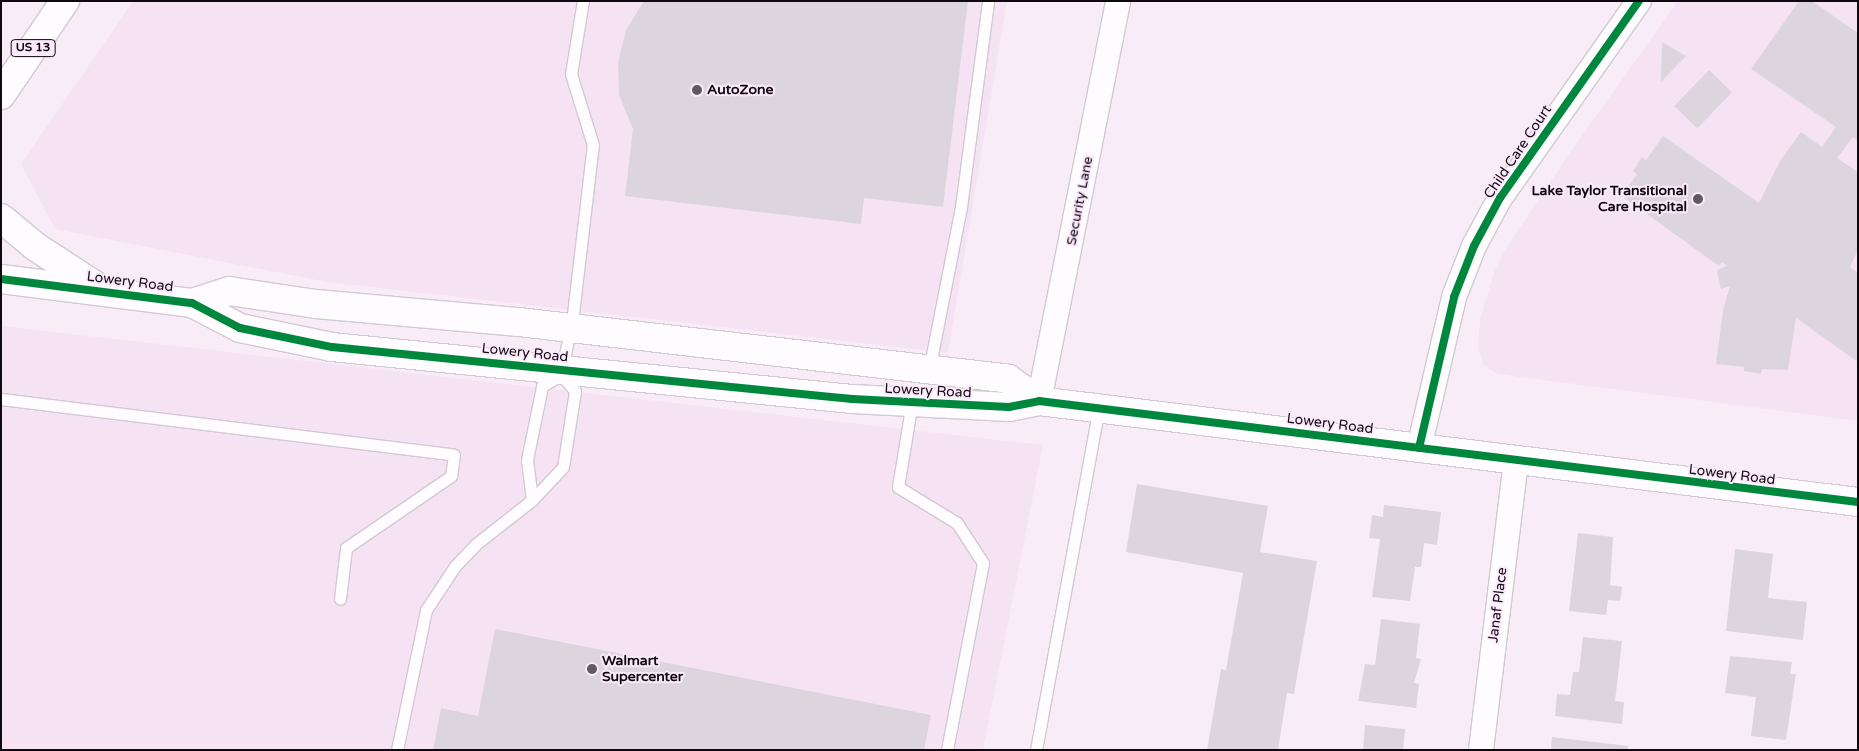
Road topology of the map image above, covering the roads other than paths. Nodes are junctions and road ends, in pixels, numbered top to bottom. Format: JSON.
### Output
{"nodes":[{"id":1,"x":65,"y":1,"type":"edge"},
{"id":2,"x":583,"y":1,"type":"edge"},
{"id":3,"x":988,"y":1,"type":"edge"},
{"id":4,"x":1118,"y":1,"type":"edge"},
{"id":5,"x":1639,"y":1,"type":"edge"},
{"id":6,"x":1,"y":95,"type":"edge"},
{"id":7,"x":1,"y":218,"type":"edge"},
{"id":8,"x":1,"y":279,"type":"edge"},
{"id":9,"x":105,"y":292,"type":"junction"},
{"id":10,"x":192,"y":303,"type":"junction"},
{"id":11,"x":570,"y":330,"type":"junction"},
{"id":12,"x":928,"y":370,"type":"junction"},
{"id":13,"x":562,"y":372,"type":"junction"},
{"id":14,"x":1,"y":399,"type":"edge"},
{"id":15,"x":1039,"y":401,"type":"junction"},
{"id":16,"x":912,"y":402,"type":"junction"},
{"id":17,"x":1099,"y":408,"type":"junction"},
{"id":18,"x":1418,"y":448,"type":"junction"},
{"id":19,"x":1516,"y":460,"type":"junction"},
{"id":20,"x":532,"y":500,"type":"junction"},
{"id":21,"x":1858,"y":502,"type":"edge"},
{"id":22,"x":340,"y":599,"type":"dead end"},
{"id":23,"x":397,"y":750,"type":"edge"},
{"id":24,"x":947,"y":750,"type":"edge"},
{"id":25,"x":1036,"y":750,"type":"edge"},
{"id":26,"x":1481,"y":750,"type":"edge"}],
"edges":[{"from":1,"to":6,"type":"street","number":"US 13"},
{"from":2,"to":11,"type":"lane"},
{"from":3,"to":12,"type":"lane"},
{"from":4,"to":15,"type":"street","name":"Security Lane"},
{"from":5,"to":18,"type":"street","name":"Child Care Court"},
{"from":7,"to":9,"type":"street"},
{"from":8,"to":9,"type":"street","name":"Lowery Road"},
{"from":9,"to":10,"type":"street","name":"Lowery Road"},
{"from":10,"to":11,"type":"street","name":"Lowery Road"},
{"from":10,"to":13,"type":"street","name":"Lowery Road"},
{"from":11,"to":12,"type":"street","name":"Lowery Road"},
{"from":11,"to":13,"type":"lane"},
{"from":12,"to":15,"type":"street","name":"Lowery Road"},
{"from":13,"to":16,"type":"street","name":"Lowery Road"},
{"from":13,"to":20,"type":"lane"},
{"from":13,"to":20,"type":"lane"},
{"from":14,"to":22,"type":"lane"},
{"from":15,"to":16,"type":"street","name":"Lowery Road"},
{"from":15,"to":17,"type":"street","name":"Lowery Road"},
{"from":16,"to":24,"type":"lane"},
{"from":17,"to":18,"type":"street","name":"Lowery Road"},
{"from":17,"to":25,"type":"lane"},
{"from":18,"to":19,"type":"street","name":"Lowery Road"},
{"from":19,"to":21,"type":"street","name":"Lowery Road"},
{"from":19,"to":26,"type":"street","name":"Janaf Place"},
{"from":20,"to":23,"type":"lane"}]}
